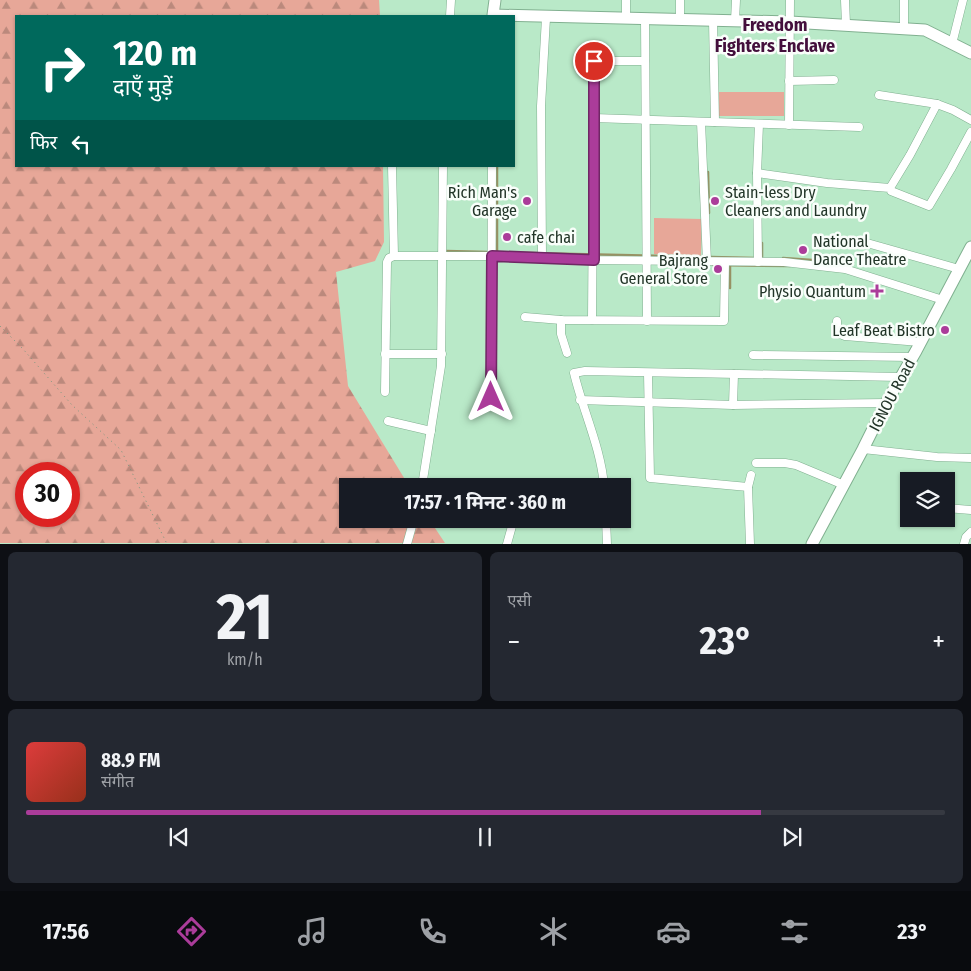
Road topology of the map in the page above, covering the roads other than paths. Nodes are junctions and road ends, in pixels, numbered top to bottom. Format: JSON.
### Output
{"nodes":[{"id":1,"x":451,"y":0,"type":"edge"},
{"id":2,"x":494,"y":0,"type":"edge"},
{"id":3,"x":626,"y":0,"type":"edge"},
{"id":4,"x":680,"y":0,"type":"edge"},
{"id":5,"x":736,"y":0,"type":"edge"},
{"id":6,"x":790,"y":0,"type":"edge"},
{"id":7,"x":845,"y":0,"type":"edge"},
{"id":8,"x":904,"y":0,"type":"edge"},
{"id":9,"x":963,"y":0,"type":"edge"},
{"id":10,"x":450,"y":15,"type":"edge"},
{"id":11,"x":493,"y":15,"type":"edge"},
{"id":12,"x":515,"y":17,"type":"edge"},
{"id":13,"x":546,"y":18,"type":"junction"},
{"id":14,"x":626,"y":18,"type":"junction"},
{"id":15,"x":645,"y":18,"type":"junction"},
{"id":16,"x":680,"y":19,"type":"junction"},
{"id":17,"x":713,"y":20,"type":"junction"},
{"id":18,"x":735,"y":21,"type":"junction"},
{"id":19,"x":790,"y":22,"type":"junction"},
{"id":20,"x":846,"y":24,"type":"junction"},
{"id":21,"x":904,"y":29,"type":"junction"},
{"id":22,"x":952,"y":44,"type":"junction"},
{"id":23,"x":971,"y":53,"type":"edge"},
{"id":24,"x":645,"y":61,"type":"junction"},
{"id":25,"x":834,"y":80,"type":"dead end"},
{"id":26,"x":789,"y":81,"type":"junction"},
{"id":27,"x":880,"y":95,"type":"dead end"},
{"id":28,"x":937,"y":104,"type":"junction"},
{"id":29,"x":594,"y":118,"type":"junction"},
{"id":30,"x":647,"y":120,"type":"junction"},
{"id":31,"x":971,"y":120,"type":"edge"},
{"id":32,"x":701,"y":122,"type":"junction"},
{"id":33,"x":715,"y":122,"type":"junction"},
{"id":34,"x":759,"y":124,"type":"junction"},
{"id":35,"x":788,"y":125,"type":"junction"},
{"id":36,"x":859,"y":127,"type":"dead end"},
{"id":37,"x":971,"y":132,"type":"edge"},
{"id":38,"x":392,"y":167,"type":"edge"},
{"id":39,"x":443,"y":167,"type":"edge"},
{"id":40,"x":492,"y":167,"type":"edge"},
{"id":41,"x":757,"y":173,"type":"junction"},
{"id":42,"x":890,"y":188,"type":"junction"},
{"id":43,"x":860,"y":241,"type":"dead end"},
{"id":44,"x":492,"y":253,"type":"junction"},
{"id":45,"x":969,"y":253,"type":"edge"},
{"id":46,"x":394,"y":256,"type":"junction"},
{"id":47,"x":442,"y":256,"type":"junction"},
{"id":48,"x":542,"y":258,"type":"junction"},
{"id":49,"x":594,"y":260,"type":"junction"},
{"id":50,"x":648,"y":261,"type":"junction"},
{"id":51,"x":708,"y":262,"type":"junction"},
{"id":52,"x":725,"y":262,"type":"junction"},
{"id":53,"x":758,"y":262,"type":"junction"},
{"id":54,"x":959,"y":269,"type":"junction"},
{"id":55,"x":943,"y":300,"type":"junction"},
{"id":56,"x":525,"y":317,"type":"dead end"},
{"id":57,"x":561,"y":320,"type":"junction"},
{"id":58,"x":592,"y":320,"type":"junction"},
{"id":59,"x":837,"y":320,"type":"dead end"},
{"id":60,"x":647,"y":321,"type":"junction"},
{"id":61,"x":920,"y":342,"type":"junction"},
{"id":62,"x":567,"y":353,"type":"dead end"},
{"id":63,"x":385,"y":354,"type":"junction"},
{"id":64,"x":442,"y":354,"type":"junction"},
{"id":65,"x":753,"y":355,"type":"dead end"},
{"id":66,"x":912,"y":358,"type":"junction"},
{"id":67,"x":648,"y":372,"type":"junction"},
{"id":68,"x":734,"y":374,"type":"junction"},
{"id":69,"x":900,"y":377,"type":"junction"},
{"id":70,"x":385,"y":392,"type":"dead end"},
{"id":71,"x":491,"y":397,"type":"dead end"},
{"id":72,"x":580,"y":400,"type":"junction"},
{"id":73,"x":886,"y":403,"type":"junction"},
{"id":74,"x":649,"y":404,"type":"junction"},
{"id":75,"x":733,"y":405,"type":"junction"},
{"id":76,"x":388,"y":421,"type":"dead end"},
{"id":77,"x":431,"y":431,"type":"junction"},
{"id":78,"x":863,"y":449,"type":"junction"},
{"id":79,"x":971,"y":458,"type":"edge"},
{"id":80,"x":756,"y":462,"type":"dead end"},
{"id":81,"x":751,"y":475,"type":"dead end"},
{"id":82,"x":423,"y":478,"type":"edge"},
{"id":83,"x":603,"y":478,"type":"edge"},
{"id":84,"x":844,"y":485,"type":"junction"},
{"id":85,"x":748,"y":487,"type":"junction"},
{"id":86,"x":955,"y":509,"type":"edge"},
{"id":87,"x":971,"y":510,"type":"edge"},
{"id":88,"x":411,"y":528,"type":"edge"},
{"id":89,"x":511,"y":528,"type":"edge"},
{"id":90,"x":606,"y":528,"type":"edge"},
{"id":91,"x":970,"y":532,"type":"edge"},
{"id":92,"x":407,"y":544,"type":"edge"},
{"id":93,"x":507,"y":544,"type":"edge"},
{"id":94,"x":607,"y":544,"type":"edge"},
{"id":95,"x":750,"y":544,"type":"edge"},
{"id":96,"x":812,"y":544,"type":"edge"},
{"id":97,"x":964,"y":544,"type":"edge"}],
"edges":[{"from":1,"to":10,"type":"street"},
{"from":2,"to":11,"type":"street"},
{"from":3,"to":14,"type":"street"},
{"from":4,"to":16,"type":"street"},
{"from":5,"to":18,"type":"street"},
{"from":6,"to":19,"type":"street"},
{"from":7,"to":20,"type":"street"},
{"from":8,"to":21,"type":"street"},
{"from":9,"to":22,"type":"street"},
{"from":12,"to":13,"type":"street"},
{"from":13,"to":14,"type":"street"},
{"from":13,"to":48,"type":"street"},
{"from":14,"to":15,"type":"street"},
{"from":15,"to":16,"type":"street"},
{"from":15,"to":24,"type":"street"},
{"from":16,"to":17,"type":"street"},
{"from":17,"to":18,"type":"street"},
{"from":17,"to":33,"type":"street"},
{"from":18,"to":19,"type":"street"},
{"from":19,"to":20,"type":"street"},
{"from":19,"to":26,"type":"street"},
{"from":20,"to":21,"type":"street"},
{"from":21,"to":22,"type":"street"},
{"from":22,"to":23,"type":"street"},
{"from":24,"to":29,"type":"street"},
{"from":24,"to":30,"type":"street"},
{"from":25,"to":26,"type":"street"},
{"from":26,"to":35,"type":"street"},
{"from":27,"to":28,"type":"street"},
{"from":28,"to":31,"type":"street"},
{"from":28,"to":42,"type":"street"},
{"from":29,"to":30,"type":"street"},
{"from":29,"to":49,"type":"street"},
{"from":30,"to":32,"type":"street"},
{"from":30,"to":50,"type":"street"},
{"from":32,"to":33,"type":"street"},
{"from":32,"to":51,"type":"street"},
{"from":33,"to":34,"type":"street"},
{"from":34,"to":35,"type":"street"},
{"from":34,"to":41,"type":"street"},
{"from":35,"to":36,"type":"street"},
{"from":37,"to":42,"type":"street"},
{"from":38,"to":46,"type":"street"},
{"from":39,"to":47,"type":"street"},
{"from":40,"to":44,"type":"street"},
{"from":41,"to":42,"type":"street"},
{"from":41,"to":53,"type":"street"},
{"from":43,"to":54,"type":"street"},
{"from":44,"to":47,"type":"street"},
{"from":44,"to":48,"type":"street"},
{"from":44,"to":71,"type":"street"},
{"from":45,"to":54,"type":"street","name":"IGNOU Road"},
{"from":46,"to":47,"type":"street"},
{"from":46,"to":63,"type":"street"},
{"from":47,"to":64,"type":"street"},
{"from":48,"to":49,"type":"street"},
{"from":49,"to":50,"type":"street"},
{"from":49,"to":58,"type":"street"},
{"from":50,"to":51,"type":"street"},
{"from":50,"to":60,"type":"street"},
{"from":51,"to":52,"type":"street"},
{"from":52,"to":53,"type":"street"},
{"from":52,"to":60,"type":"street"},
{"from":53,"to":55,"type":"street"},
{"from":54,"to":55,"type":"street","name":"IGNOU Road"},
{"from":55,"to":61,"type":"street","name":"IGNOU Road"},
{"from":56,"to":57,"type":"street"},
{"from":57,"to":58,"type":"street"},
{"from":57,"to":62,"type":"street"},
{"from":58,"to":60,"type":"street"},
{"from":59,"to":61,"type":"street"},
{"from":61,"to":66,"type":"street","name":"IGNOU Road"},
{"from":63,"to":64,"type":"street"},
{"from":63,"to":70,"type":"street"},
{"from":64,"to":77,"type":"street"},
{"from":65,"to":66,"type":"street"},
{"from":66,"to":69,"type":"street","name":"IGNOU Road"},
{"from":67,"to":68,"type":"street"},
{"from":67,"to":72,"type":"street"},
{"from":67,"to":74,"type":"street"},
{"from":68,"to":69,"type":"street"},
{"from":68,"to":75,"type":"street"},
{"from":69,"to":73,"type":"street","name":"IGNOU Road"},
{"from":72,"to":74,"type":"street"},
{"from":72,"to":83,"type":"street"},
{"from":73,"to":75,"type":"street"},
{"from":73,"to":78,"type":"street","name":"IGNOU Road"},
{"from":74,"to":75,"type":"street"},
{"from":74,"to":85,"type":"street"},
{"from":76,"to":77,"type":"street"},
{"from":77,"to":82,"type":"street"},
{"from":78,"to":79,"type":"street"},
{"from":78,"to":84,"type":"street","name":"IGNOU Road"},
{"from":80,"to":84,"type":"street"},
{"from":81,"to":85,"type":"street"},
{"from":84,"to":96,"type":"street","name":"IGNOU Road"},
{"from":85,"to":95,"type":"street"},
{"from":86,"to":87,"type":"street"},
{"from":88,"to":92,"type":"street"},
{"from":89,"to":93,"type":"street"},
{"from":90,"to":94,"type":"street"},
{"from":91,"to":97,"type":"street"}]}
